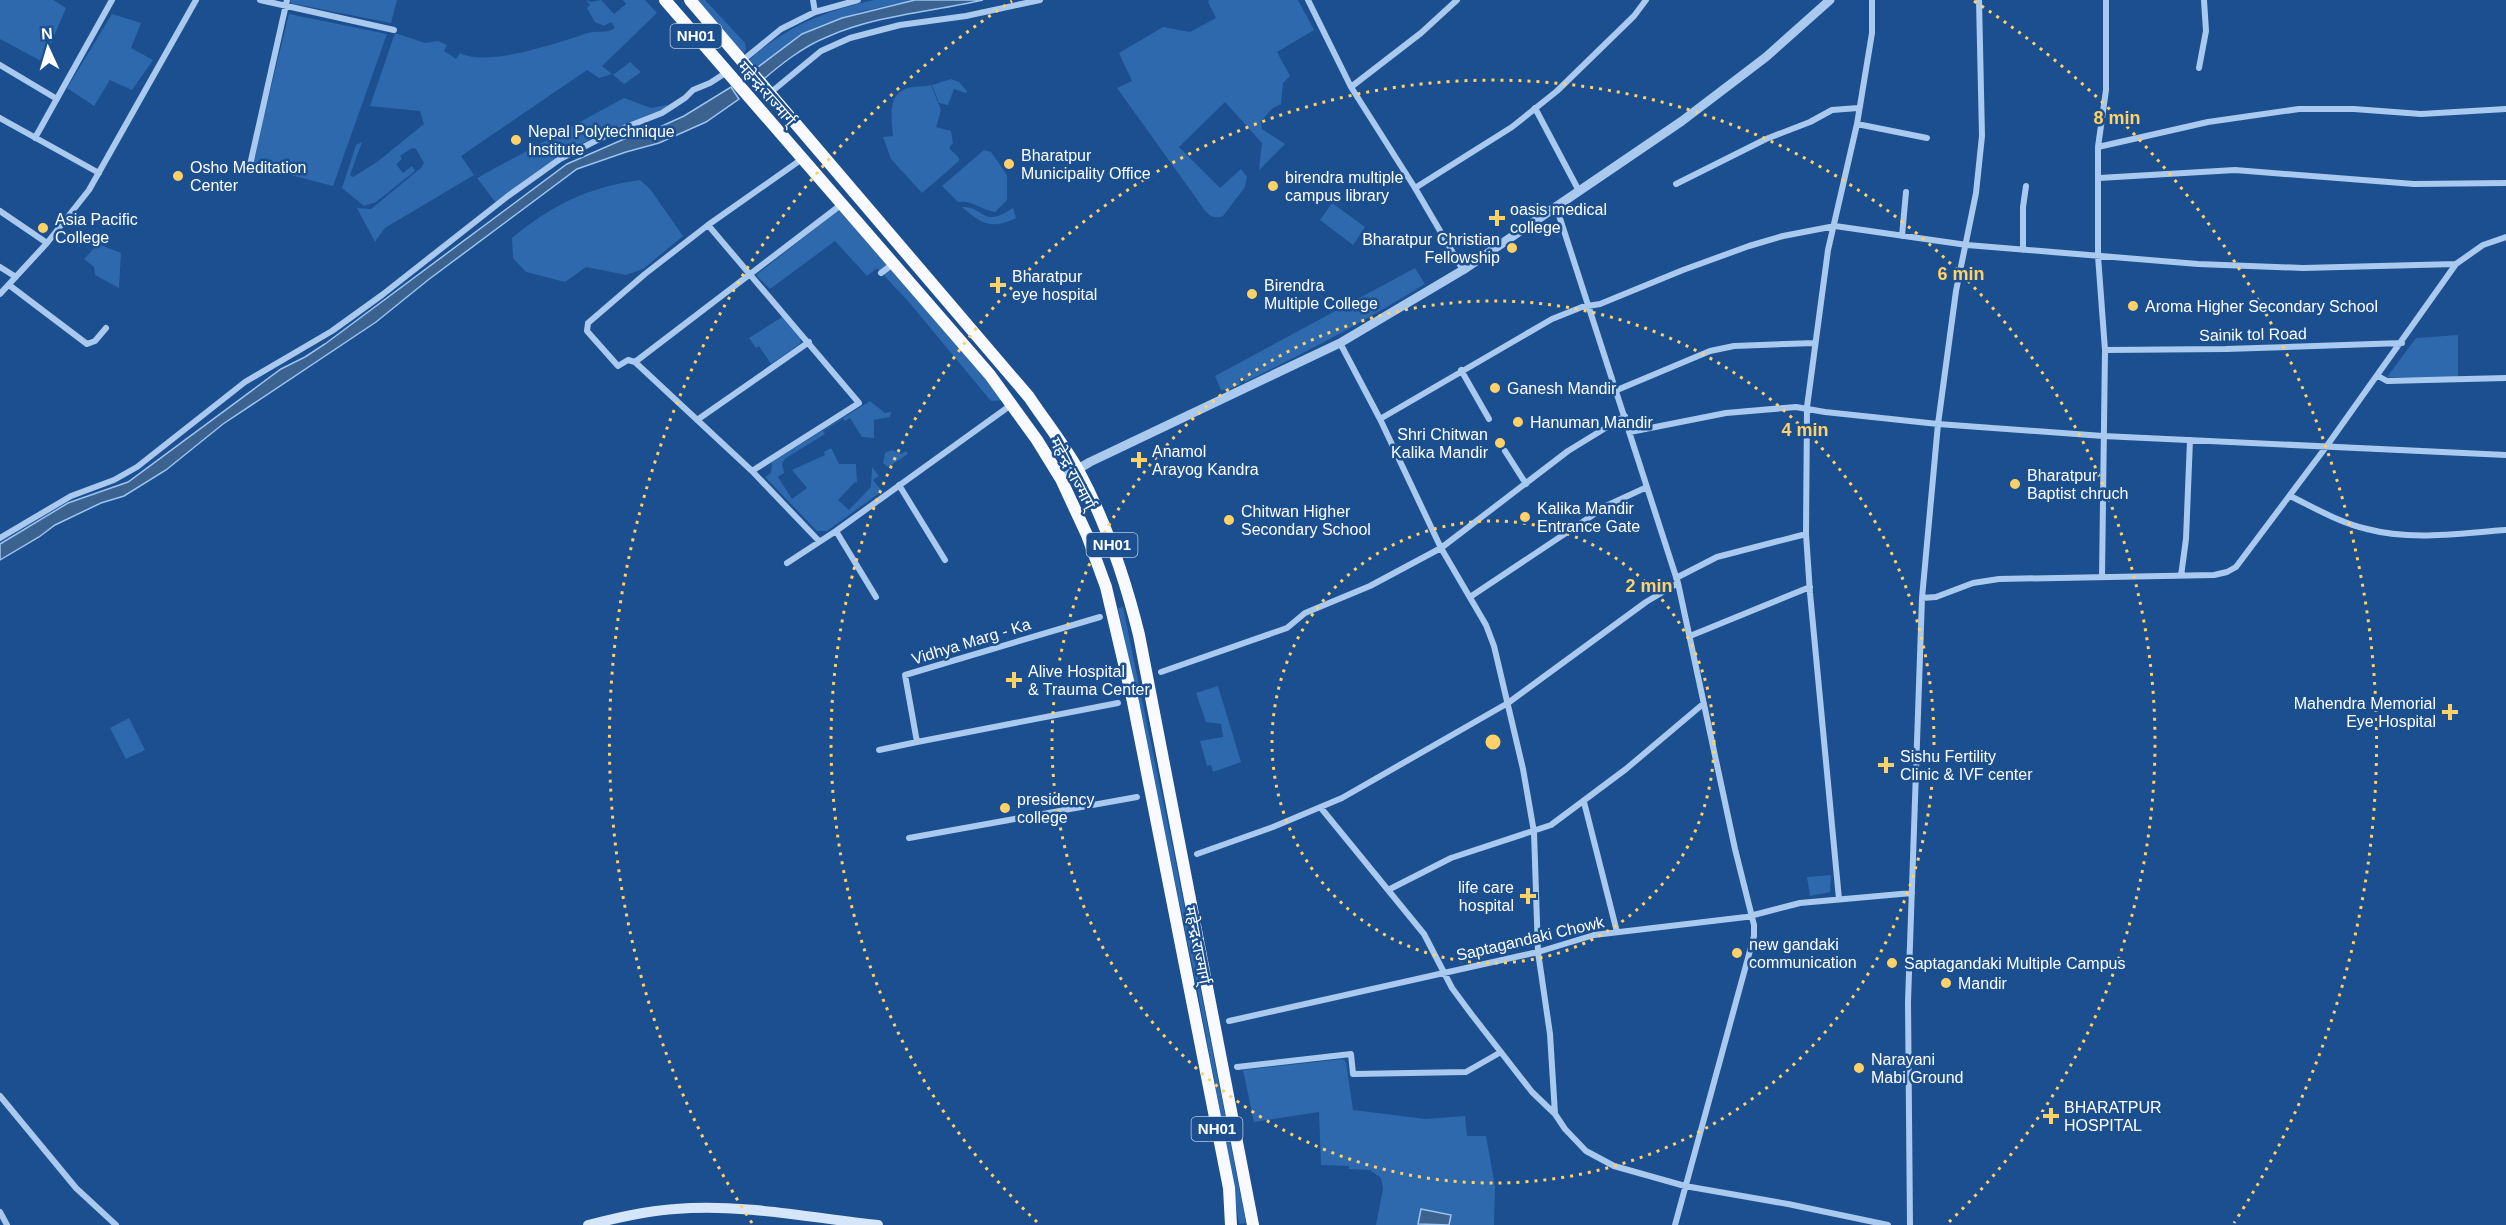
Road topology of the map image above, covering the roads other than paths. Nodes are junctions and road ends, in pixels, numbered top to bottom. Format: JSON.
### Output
{"nodes":[{"id":1,"x":112,"y":0,"type":"edge"},
{"id":2,"x":196,"y":0,"type":"edge"},
{"id":3,"x":260,"y":0,"type":"edge"},
{"id":4,"x":665,"y":0,"type":"edge"},
{"id":5,"x":690,"y":0,"type":"edge"},
{"id":6,"x":813,"y":0,"type":"edge"},
{"id":7,"x":858,"y":0,"type":"edge"},
{"id":8,"x":1040,"y":0,"type":"edge"},
{"id":9,"x":1308,"y":0,"type":"edge"},
{"id":10,"x":1457,"y":0,"type":"edge"},
{"id":11,"x":1646,"y":0,"type":"edge"},
{"id":12,"x":1830,"y":0,"type":"edge"},
{"id":13,"x":1872,"y":0,"type":"edge"},
{"id":14,"x":1979,"y":0,"type":"edge"},
{"id":15,"x":2106,"y":0,"type":"edge"},
{"id":16,"x":2204,"y":0,"type":"edge"},
{"id":17,"x":286,"y":3,"type":"edge"},
{"id":18,"x":815,"y":12,"type":"junction"},
{"id":19,"x":394,"y":30,"type":"dead end"},
{"id":20,"x":745,"y":63,"type":"junction"},
{"id":21,"x":0,"y":65,"type":"edge"},
{"id":22,"x":2199,"y":68,"type":"dead end"},
{"id":23,"x":730,"y":74,"type":"junction"},
{"id":24,"x":1352,"y":87,"type":"junction"},
{"id":25,"x":768,"y":91,"type":"junction"},
{"id":26,"x":57,"y":99,"type":"junction"},
{"id":27,"x":1535,"y":108,"type":"junction"},
{"id":28,"x":1858,"y":108,"type":"junction"},
{"id":29,"x":2506,"y":109,"type":"edge"},
{"id":30,"x":0,"y":118,"type":"edge"},
{"id":31,"x":1857,"y":124,"type":"junction"},
{"id":32,"x":35,"y":138,"type":"junction"},
{"id":33,"x":1927,"y":138,"type":"dead end"},
{"id":34,"x":2098,"y":147,"type":"junction"},
{"id":35,"x":803,"y":158,"type":"junction"},
{"id":36,"x":249,"y":165,"type":"dead end"},
{"id":37,"x":99,"y":173,"type":"junction"},
{"id":38,"x":2099,"y":178,"type":"junction"},
{"id":39,"x":2506,"y":183,"type":"edge"},
{"id":40,"x":1676,"y":184,"type":"dead end"},
{"id":41,"x":2026,"y":186,"type":"dead end"},
{"id":42,"x":1415,"y":188,"type":"junction"},
{"id":43,"x":1579,"y":191,"type":"junction"},
{"id":44,"x":1906,"y":192,"type":"dead end"},
{"id":45,"x":842,"y":204,"type":"junction"},
{"id":46,"x":1556,"y":206,"type":"junction"},
{"id":47,"x":0,"y":211,"type":"edge"},
{"id":48,"x":708,"y":225,"type":"junction"},
{"id":49,"x":1835,"y":226,"type":"junction"},
{"id":50,"x":1902,"y":236,"type":"junction"},
{"id":51,"x":2506,"y":237,"type":"edge"},
{"id":52,"x":47,"y":243,"type":"junction"},
{"id":53,"x":1967,"y":245,"type":"junction"},
{"id":54,"x":2023,"y":250,"type":"junction"},
{"id":55,"x":2098,"y":256,"type":"junction"},
{"id":56,"x":893,"y":263,"type":"junction"},
{"id":57,"x":2456,"y":264,"type":"junction"},
{"id":58,"x":0,"y":267,"type":"edge"},
{"id":59,"x":1463,"y":270,"type":"junction"},
{"id":60,"x":882,"y":273,"type":"dead end"},
{"id":61,"x":748,"y":274,"type":"junction"},
{"id":62,"x":16,"y":277,"type":"junction"},
{"id":63,"x":9,"y":285,"type":"junction"},
{"id":64,"x":0,"y":294,"type":"edge"},
{"id":65,"x":1588,"y":305,"type":"junction"},
{"id":66,"x":106,"y":328,"type":"dead end"},
{"id":67,"x":809,"y":342,"type":"junction"},
{"id":68,"x":1815,"y":343,"type":"junction"},
{"id":69,"x":2402,"y":343,"type":"junction"},
{"id":70,"x":1340,"y":344,"type":"junction"},
{"id":71,"x":2105,"y":350,"type":"junction"},
{"id":72,"x":635,"y":362,"type":"junction"},
{"id":73,"x":1461,"y":370,"type":"junction"},
{"id":74,"x":2378,"y":376,"type":"junction"},
{"id":75,"x":2506,"y":378,"type":"edge"},
{"id":76,"x":1617,"y":390,"type":"junction"},
{"id":77,"x":1012,"y":404,"type":"junction"},
{"id":78,"x":1807,"y":407,"type":"junction"},
{"id":79,"x":1625,"y":416,"type":"junction"},
{"id":80,"x":1380,"y":419,"type":"junction"},
{"id":81,"x":1490,"y":419,"type":"dead end"},
{"id":82,"x":697,"y":420,"type":"junction"},
{"id":83,"x":1938,"y":424,"type":"junction"},
{"id":84,"x":1630,"y":432,"type":"junction"},
{"id":85,"x":2103,"y":436,"type":"junction"},
{"id":86,"x":2190,"y":440,"type":"junction"},
{"id":87,"x":2326,"y":447,"type":"junction"},
{"id":88,"x":1505,"y":451,"type":"dead end"},
{"id":89,"x":2506,"y":455,"type":"edge"},
{"id":90,"x":1077,"y":469,"type":"junction"},
{"id":91,"x":752,"y":471,"type":"junction"},
{"id":92,"x":1060,"y":479,"type":"junction"},
{"id":93,"x":1526,"y":484,"type":"junction"},
{"id":94,"x":899,"y":485,"type":"junction"},
{"id":95,"x":1647,"y":487,"type":"junction"},
{"id":96,"x":2290,"y":496,"type":"junction"},
{"id":97,"x":2506,"y":530,"type":"edge"},
{"id":98,"x":836,"y":531,"type":"junction"},
{"id":99,"x":1806,"y":534,"type":"junction"},
{"id":100,"x":0,"y":538,"type":"edge"},
{"id":101,"x":819,"y":542,"type":"junction"},
{"id":102,"x":1441,"y":548,"type":"junction"},
{"id":103,"x":945,"y":560,"type":"dead end"},
{"id":104,"x":787,"y":563,"type":"dead end"},
{"id":105,"x":2181,"y":576,"type":"junction"},
{"id":106,"x":2102,"y":577,"type":"junction"},
{"id":107,"x":1677,"y":581,"type":"junction"},
{"id":108,"x":1810,"y":587,"type":"junction"},
{"id":109,"x":876,"y":597,"type":"dead end"},
{"id":110,"x":1470,"y":597,"type":"junction"},
{"id":111,"x":1922,"y":598,"type":"junction"},
{"id":112,"x":1100,"y":617,"type":"dead end"},
{"id":113,"x":1690,"y":636,"type":"junction"},
{"id":114,"x":1161,"y":672,"type":"dead end"},
{"id":115,"x":1118,"y":703,"type":"dead end"},
{"id":116,"x":1508,"y":703,"type":"junction"},
{"id":117,"x":1703,"y":704,"type":"junction"},
{"id":118,"x":917,"y":742,"type":"junction"},
{"id":119,"x":879,"y":750,"type":"dead end"},
{"id":120,"x":1137,"y":797,"type":"dead end"},
{"id":121,"x":1584,"y":802,"type":"junction"},
{"id":122,"x":1321,"y":808,"type":"junction"},
{"id":123,"x":1534,"y":832,"type":"junction"},
{"id":124,"x":909,"y":838,"type":"dead end"},
{"id":125,"x":1197,"y":854,"type":"dead end"},
{"id":126,"x":1388,"y":890,"type":"junction"},
{"id":127,"x":1912,"y":893,"type":"junction"},
{"id":128,"x":1839,"y":899,"type":"junction"},
{"id":129,"x":1751,"y":915,"type":"junction"},
{"id":130,"x":1617,"y":932,"type":"junction"},
{"id":131,"x":1538,"y":952,"type":"junction"},
{"id":132,"x":1444,"y":972,"type":"junction"},
{"id":133,"x":1229,"y":1021,"type":"dead end"},
{"id":134,"x":1501,"y":1052,"type":"junction"},
{"id":135,"x":1238,"y":1067,"type":"dead end"},
{"id":136,"x":0,"y":1095,"type":"edge"},
{"id":137,"x":1555,"y":1114,"type":"junction"},
{"id":138,"x":1685,"y":1186,"type":"junction"},
{"id":139,"x":1,"y":1216,"type":"edge"},
{"id":140,"x":7,"y":1225,"type":"edge"},
{"id":141,"x":116,"y":1225,"type":"edge"},
{"id":142,"x":588,"y":1225,"type":"edge"},
{"id":143,"x":878,"y":1225,"type":"edge"},
{"id":144,"x":1232,"y":1225,"type":"edge"},
{"id":145,"x":1253,"y":1225,"type":"edge"},
{"id":146,"x":1674,"y":1225,"type":"edge"},
{"id":147,"x":1887,"y":1225,"type":"edge"},
{"id":148,"x":1910,"y":1225,"type":"edge"}],
"edges":[{"from":1,"to":26,"type":"street"},
{"from":2,"to":37,"type":"street"},
{"from":3,"to":17,"type":"street"},
{"from":4,"to":23,"type":"highway","name":"महेन्द्र राज्मार्ग्","number":"NH01"},
{"from":5,"to":20,"type":"highway","name":"महेन्द्र राज्मार्ग्","number":"NH01"},
{"from":6,"to":18,"type":"street"},
{"from":7,"to":18,"type":"street"},
{"from":8,"to":25,"type":"street"},
{"from":9,"to":24,"type":"street"},
{"from":10,"to":24,"type":"street"},
{"from":11,"to":27,"type":"street"},
{"from":12,"to":43,"type":"street"},
{"from":13,"to":28,"type":"street"},
{"from":14,"to":53,"type":"street"},
{"from":15,"to":34,"type":"street"},
{"from":16,"to":22,"type":"street"},
{"from":17,"to":19,"type":"street"},
{"from":17,"to":36,"type":"street"},
{"from":18,"to":20,"type":"street"},
{"from":20,"to":25,"type":"highway","name":"महेन्द्र राज्मार्ग्","number":"NH01"},
{"from":21,"to":26,"type":"street"},
{"from":23,"to":35,"type":"highway","name":"महेन्द्र राज्मार्ग्","number":"NH01"},
{"from":23,"to":100,"type":"street"},
{"from":24,"to":42,"type":"street"},
{"from":25,"to":90,"type":"highway","name":"महेन्द्र राज्मार्ग्","number":"NH01"},
{"from":26,"to":32,"type":"street"},
{"from":27,"to":42,"type":"street"},
{"from":27,"to":43,"type":"street"},
{"from":28,"to":31,"type":"street"},
{"from":28,"to":40,"type":"street"},
{"from":29,"to":34,"type":"street"},
{"from":30,"to":32,"type":"street"},
{"from":31,"to":33,"type":"street"},
{"from":31,"to":49,"type":"street"},
{"from":32,"to":37,"type":"street"},
{"from":34,"to":38,"type":"street"},
{"from":35,"to":45,"type":"highway","name":"महेन्द्र राज्मार्ग्","number":"NH01"},
{"from":35,"to":48,"type":"street"},
{"from":37,"to":52,"type":"street"},
{"from":38,"to":39,"type":"street"},
{"from":38,"to":55,"type":"street"},
{"from":41,"to":54,"type":"street"},
{"from":42,"to":59,"type":"street"},
{"from":43,"to":46,"type":"street"},
{"from":44,"to":50,"type":"street"},
{"from":45,"to":56,"type":"highway","name":"महेन्द्र राज्मार्ग्","number":"NH01"},
{"from":45,"to":61,"type":"street"},
{"from":46,"to":59,"type":"street"},
{"from":46,"to":65,"type":"street"},
{"from":47,"to":52,"type":"street"},
{"from":48,"to":61,"type":"street"},
{"from":48,"to":72,"type":"street"},
{"from":49,"to":50,"type":"street"},
{"from":49,"to":65,"type":"street"},
{"from":49,"to":68,"type":"street"},
{"from":50,"to":53,"type":"street"},
{"from":51,"to":57,"type":"street"},
{"from":52,"to":62,"type":"street"},
{"from":53,"to":54,"type":"street"},
{"from":53,"to":83,"type":"street"},
{"from":54,"to":55,"type":"street"},
{"from":55,"to":57,"type":"street"},
{"from":55,"to":71,"type":"street"},
{"from":56,"to":60,"type":"street"},
{"from":56,"to":77,"type":"highway","name":"महेन्द्र राज्मार्ग्","number":"NH01"},
{"from":57,"to":69,"type":"street"},
{"from":58,"to":62,"type":"street"},
{"from":59,"to":70,"type":"street"},
{"from":61,"to":67,"type":"street"},
{"from":61,"to":72,"type":"street"},
{"from":62,"to":63,"type":"street"},
{"from":63,"to":64,"type":"street"},
{"from":63,"to":66,"type":"street"},
{"from":65,"to":73,"type":"street"},
{"from":65,"to":76,"type":"street"},
{"from":67,"to":82,"type":"street"},
{"from":67,"to":91,"type":"street"},
{"from":68,"to":76,"type":"street"},
{"from":68,"to":78,"type":"street"},
{"from":69,"to":71,"type":"street","name":"Sainik tol Road"},
{"from":69,"to":74,"type":"street"},
{"from":70,"to":80,"type":"street"},
{"from":70,"to":90,"type":"street"},
{"from":71,"to":85,"type":"street"},
{"from":72,"to":82,"type":"street"},
{"from":73,"to":80,"type":"street"},
{"from":73,"to":81,"type":"street"},
{"from":74,"to":75,"type":"street"},
{"from":74,"to":87,"type":"street"},
{"from":76,"to":79,"type":"street"},
{"from":77,"to":92,"type":"highway","name":"महेन्द्र राज्मार्ग्","number":"NH01"},
{"from":77,"to":94,"type":"street"},
{"from":78,"to":83,"type":"street"},
{"from":78,"to":84,"type":"street"},
{"from":78,"to":99,"type":"street"},
{"from":79,"to":84,"type":"street"},
{"from":79,"to":93,"type":"street"},
{"from":80,"to":102,"type":"street"},
{"from":82,"to":91,"type":"street"},
{"from":83,"to":85,"type":"street"},
{"from":83,"to":111,"type":"street"},
{"from":84,"to":95,"type":"street"},
{"from":85,"to":86,"type":"street"},
{"from":85,"to":106,"type":"street"},
{"from":86,"to":87,"type":"street"},
{"from":86,"to":105,"type":"street"},
{"from":87,"to":89,"type":"street"},
{"from":87,"to":96,"type":"street"},
{"from":88,"to":93,"type":"street"},
{"from":90,"to":92,"type":"street"},
{"from":90,"to":145,"type":"highway","name":"महेन्द्र राज्मार्ग्","number":"NH01"},
{"from":91,"to":101,"type":"street"},
{"from":92,"to":144,"type":"highway","name":"महेन्द्र राज्मार्ग्","number":"NH01"},
{"from":93,"to":102,"type":"street"},
{"from":94,"to":98,"type":"street"},
{"from":94,"to":103,"type":"street"},
{"from":95,"to":107,"type":"street"},
{"from":95,"to":110,"type":"street"},
{"from":96,"to":97,"type":"street"},
{"from":96,"to":105,"type":"street"},
{"from":98,"to":101,"type":"street"},
{"from":98,"to":109,"type":"street"},
{"from":99,"to":107,"type":"street"},
{"from":99,"to":108,"type":"street"},
{"from":101,"to":104,"type":"street"},
{"from":102,"to":110,"type":"street"},
{"from":102,"to":114,"type":"street"},
{"from":105,"to":106,"type":"street"},
{"from":106,"to":111,"type":"street"},
{"from":107,"to":113,"type":"street"},
{"from":107,"to":116,"type":"street"},
{"from":108,"to":113,"type":"street"},
{"from":108,"to":128,"type":"street"},
{"from":110,"to":116,"type":"street"},
{"from":111,"to":127,"type":"street"},
{"from":112,"to":118,"type":"street","name":"Vidhya Marg - Ka"},
{"from":113,"to":117,"type":"street"},
{"from":115,"to":118,"type":"street"},
{"from":116,"to":122,"type":"street"},
{"from":116,"to":123,"type":"street"},
{"from":117,"to":121,"type":"street"},
{"from":117,"to":129,"type":"street"},
{"from":118,"to":119,"type":"street"},
{"from":120,"to":124,"type":"street"},
{"from":121,"to":123,"type":"street"},
{"from":121,"to":130,"type":"street"},
{"from":122,"to":125,"type":"street"},
{"from":122,"to":126,"type":"street"},
{"from":123,"to":126,"type":"street"},
{"from":123,"to":131,"type":"street"},
{"from":126,"to":132,"type":"street"},
{"from":127,"to":128,"type":"street","name":"Saptagandaki Chowk"},
{"from":127,"to":148,"type":"street"},
{"from":128,"to":129,"type":"street","name":"Saptagandaki Chowk"},
{"from":129,"to":130,"type":"street","name":"Saptagandaki Chowk"},
{"from":129,"to":138,"type":"street"},
{"from":130,"to":131,"type":"street","name":"Saptagandaki Chowk"},
{"from":131,"to":132,"type":"street","name":"Saptagandaki Chowk"},
{"from":131,"to":137,"type":"street"},
{"from":132,"to":133,"type":"street","name":"Saptagandaki Chowk"},
{"from":132,"to":134,"type":"street"},
{"from":134,"to":135,"type":"street"},
{"from":134,"to":137,"type":"street"},
{"from":136,"to":141,"type":"street"},
{"from":137,"to":138,"type":"street"},
{"from":138,"to":146,"type":"street"},
{"from":138,"to":147,"type":"street"},
{"from":139,"to":140,"type":"street"},
{"from":142,"to":143,"type":"main road"}]}
